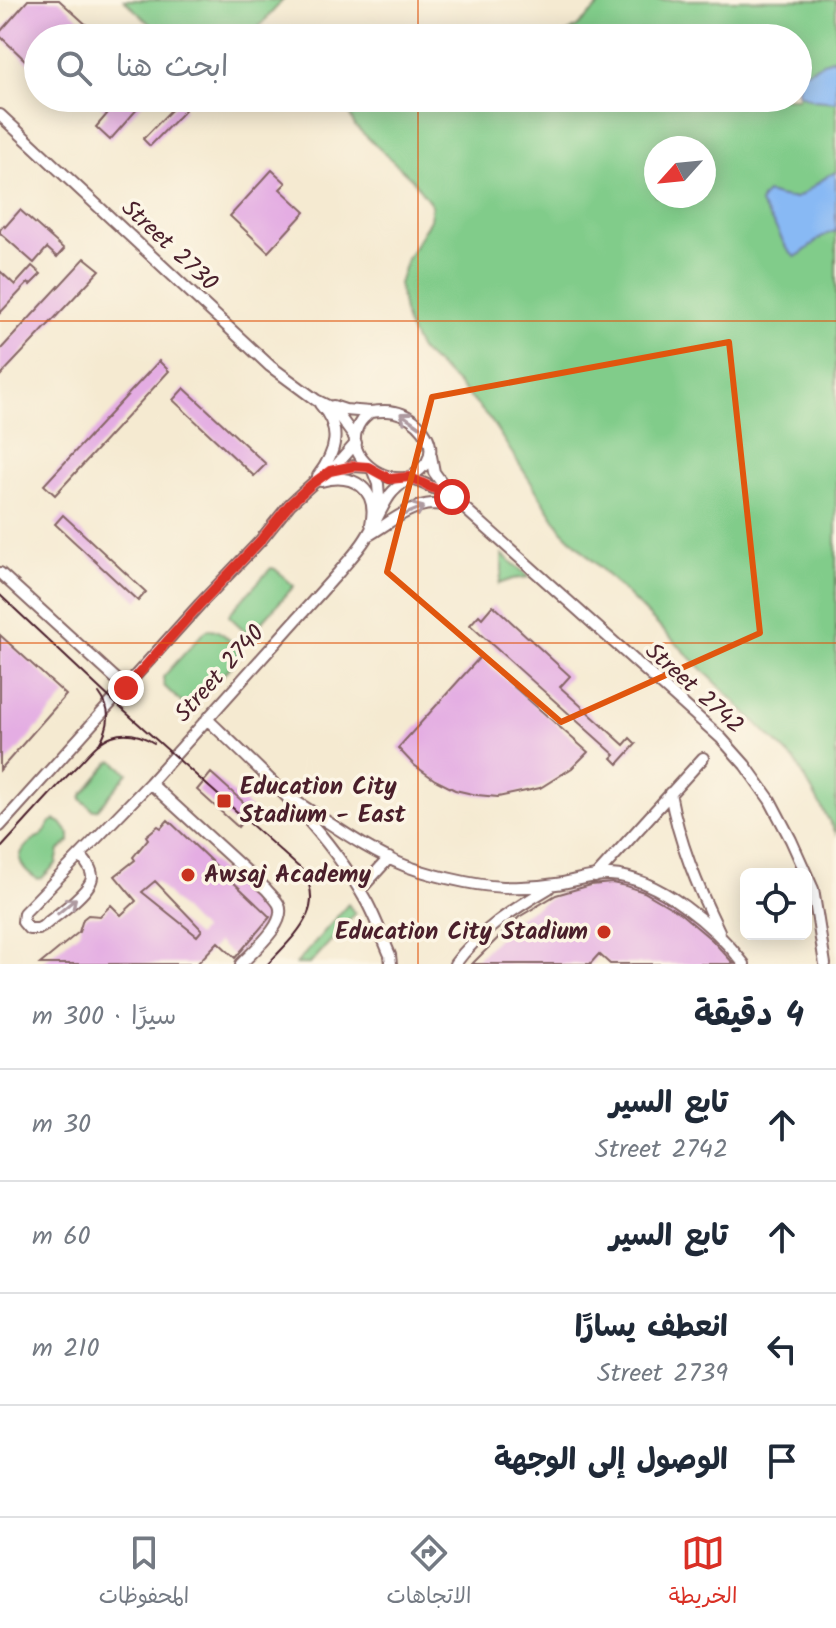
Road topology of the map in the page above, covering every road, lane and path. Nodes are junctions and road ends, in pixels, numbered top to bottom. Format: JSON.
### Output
{"nodes":[{"id":1,"x":0,"y":115,"type":"edge"},
{"id":2,"x":316,"y":400,"type":"junction"},
{"id":3,"x":370,"y":412,"type":"junction"},
{"id":4,"x":356,"y":440,"type":"junction"},
{"id":5,"x":431,"y":453,"type":"junction"},
{"id":6,"x":370,"y":468,"type":"junction"},
{"id":7,"x":330,"y":471,"type":"junction"},
{"id":8,"x":408,"y":477,"type":"junction"},
{"id":9,"x":312,"y":484,"type":"junction"},
{"id":10,"x":452,"y":497,"type":"junction"},
{"id":11,"x":464,"y":508,"type":"junction"},
{"id":12,"x":380,"y":512,"type":"junction"},
{"id":13,"x":368,"y":536,"type":"junction"},
{"id":14,"x":0,"y":573,"type":"edge"},
{"id":15,"x":126,"y":688,"type":"junction"},
{"id":16,"x":207,"y":719,"type":"junction"},
{"id":17,"x":703,"y":758,"type":"dead end"},
{"id":18,"x":150,"y":783,"type":"junction"},
{"id":19,"x":670,"y":793,"type":"junction"},
{"id":20,"x":290,"y":798,"type":"junction"},
{"id":21,"x":0,"y":826,"type":"edge"},
{"id":22,"x":80,"y":855,"type":"junction"},
{"id":23,"x":389,"y":858,"type":"junction"},
{"id":24,"x":595,"y":877,"type":"junction"},
{"id":25,"x":553,"y":885,"type":"junction"},
{"id":26,"x":360,"y":890,"type":"junction"},
{"id":27,"x":721,"y":936,"type":"junction"},
{"id":28,"x":241,"y":964,"type":"edge"},
{"id":29,"x":391,"y":964,"type":"edge"},
{"id":30,"x":455,"y":964,"type":"edge"},
{"id":31,"x":744,"y":964,"type":"edge"},
{"id":32,"x":825,"y":964,"type":"edge"}],
"edges":[{"from":1,"to":2,"type":"street","name":"Street 2730"},
{"from":2,"to":3,"type":"street","name":"Street 2730"},
{"from":2,"to":4,"type":"street","name":"Street 2730"},
{"from":2,"to":9,"type":"street"},
{"from":3,"to":4,"type":"street"},
{"from":5,"to":3,"type":"street","one_way":true},
{"from":4,"to":6,"type":"street"},
{"from":4,"to":7,"type":"street"},
{"from":5,"to":8,"type":"street"},
{"from":5,"to":10,"type":"street","name":"Street 2742"},
{"from":6,"to":7,"type":"street"},
{"from":6,"to":8,"type":"street"},
{"from":6,"to":12,"type":"street"},
{"from":7,"to":9,"type":"street"},
{"from":8,"to":10,"type":"street","name":"Street 2742"},
{"from":8,"to":12,"type":"street","name":"Street 2740"},
{"from":9,"to":13,"type":"street"},
{"from":9,"to":15,"type":"street"},
{"from":10,"to":11,"type":"street","name":"Street 2742"},
{"from":13,"to":11,"type":"street","one_way":true},
{"from":11,"to":32,"type":"street","name":"Street 2742"},
{"from":12,"to":13,"type":"street","name":"Street 2740"},
{"from":13,"to":16,"type":"street","name":"Street 2740"},
{"from":14,"to":15,"type":"street"},
{"from":15,"to":21,"type":"street"},
{"from":16,"to":18,"type":"street","name":"Street 2740"},
{"from":16,"to":20,"type":"street"},
{"from":17,"to":19,"type":"street"},
{"from":18,"to":22,"type":"street","name":"Street 2740"},
{"from":18,"to":28,"type":"street"},
{"from":19,"to":24,"type":"street"},
{"from":19,"to":27,"type":"street"},
{"from":20,"to":23,"type":"street"},
{"from":20,"to":26,"type":"street"},
{"from":22,"to":22,"type":"street","name":"Street 2740","one_way":true},
{"from":23,"to":25,"type":"street"},
{"from":23,"to":26,"type":"street"},
{"from":24,"to":25,"type":"street"},
{"from":24,"to":27,"type":"street"},
{"from":25,"to":30,"type":"street"},
{"from":26,"to":29,"type":"street"},
{"from":27,"to":31,"type":"street"}]}
